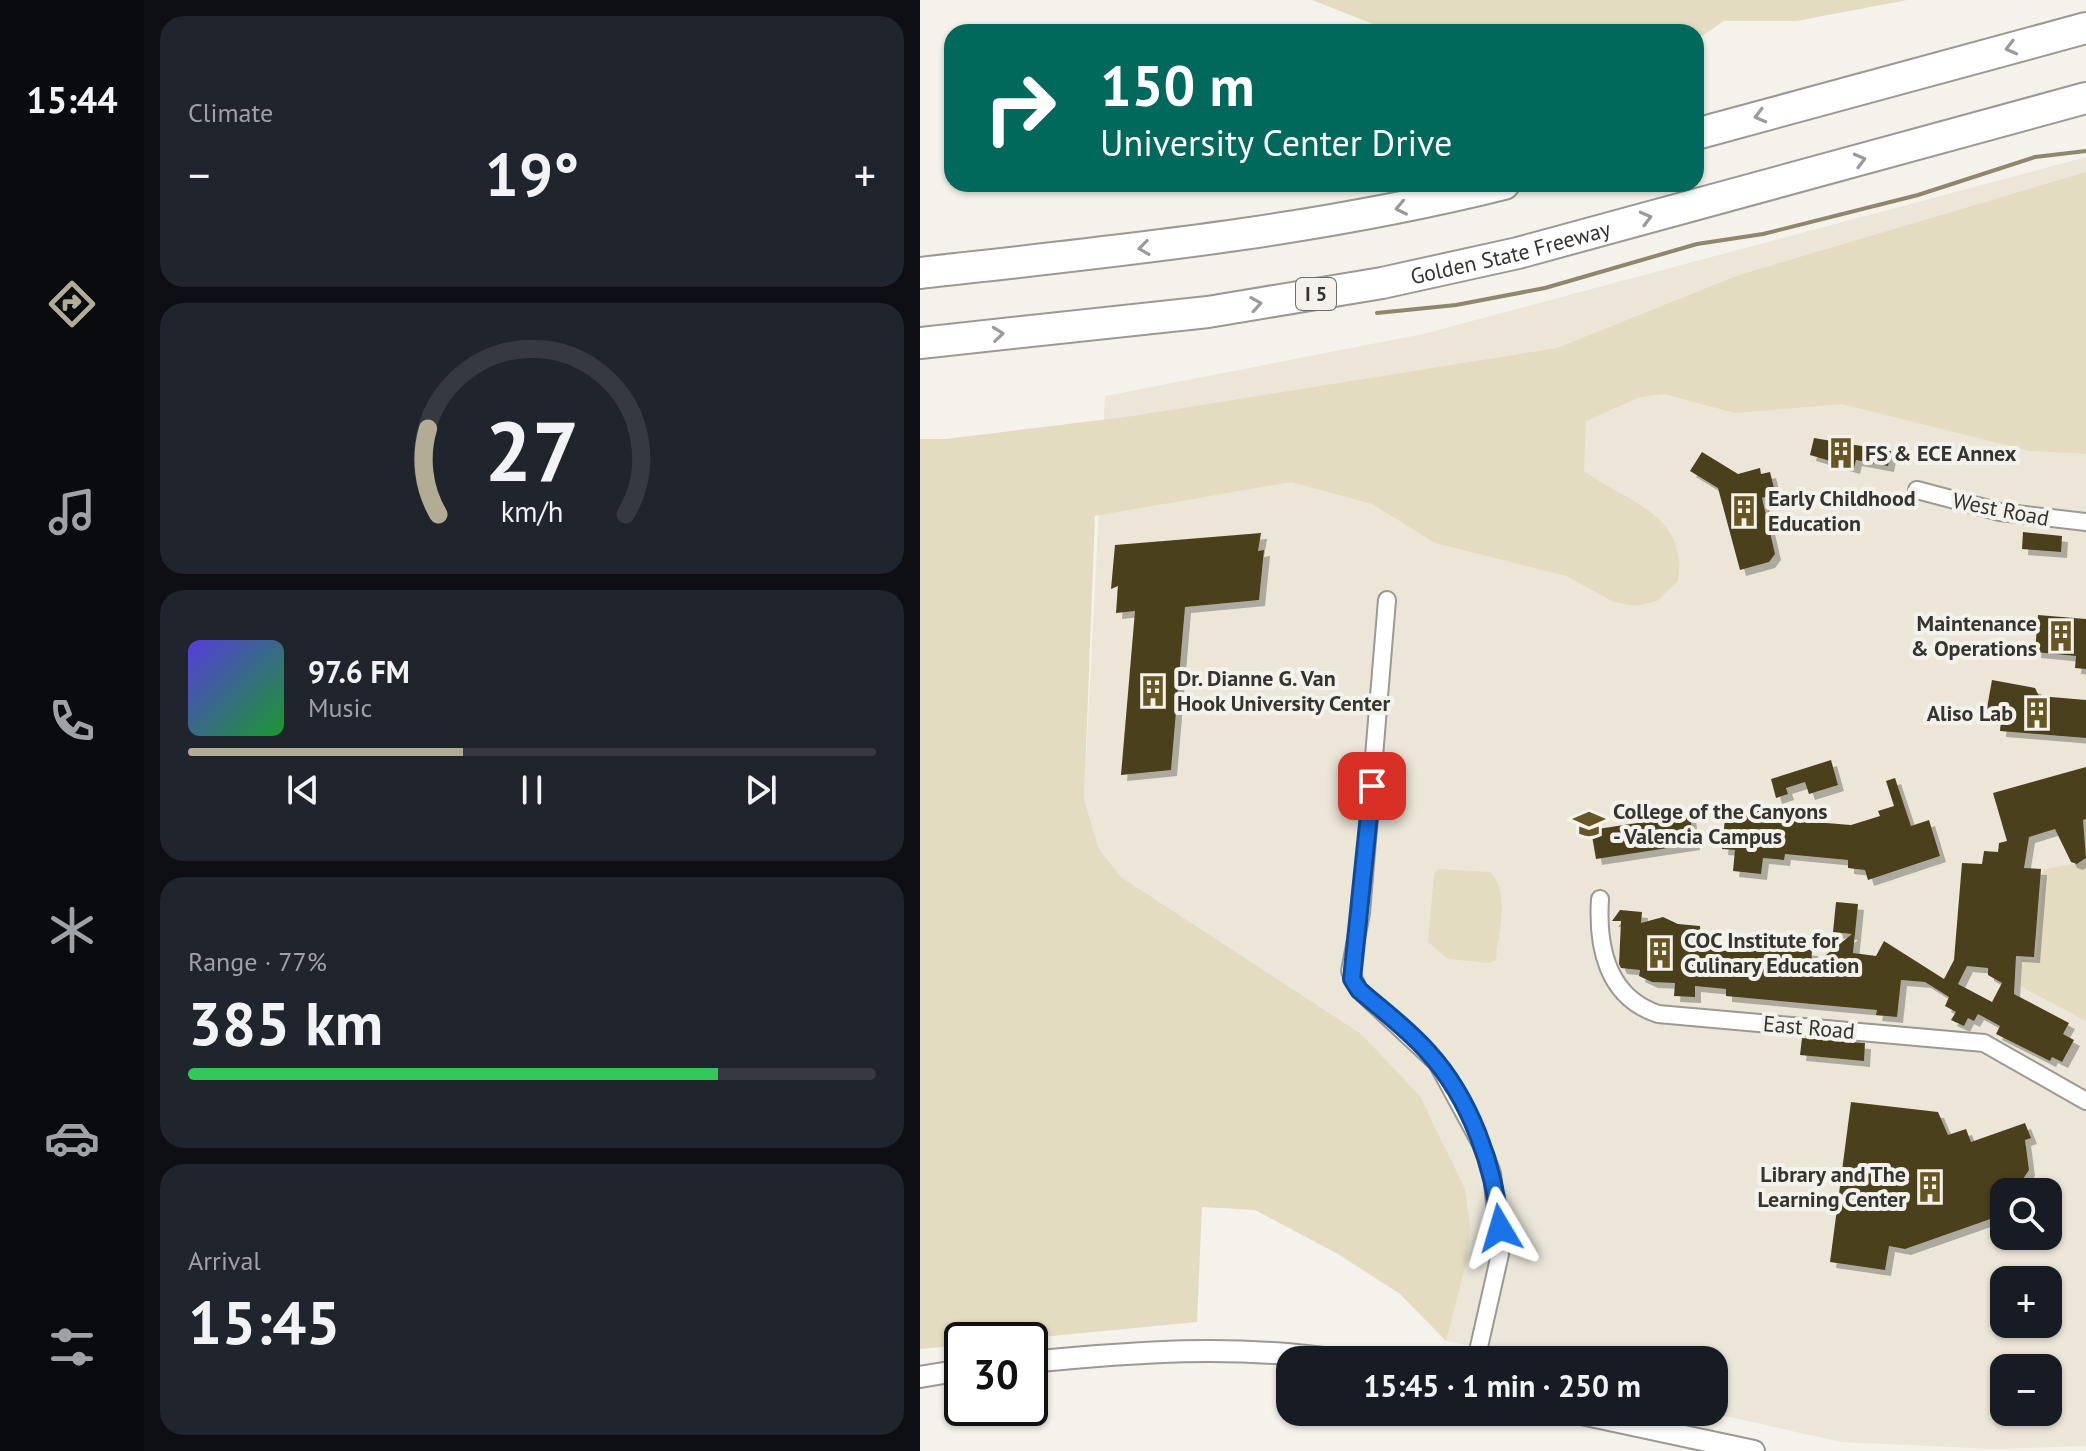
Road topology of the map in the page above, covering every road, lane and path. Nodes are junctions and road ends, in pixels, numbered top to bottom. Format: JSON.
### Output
{"nodes":[{"id":1,"x":2086,"y":28,"type":"edge"},
{"id":2,"x":2086,"y":98,"type":"edge"},
{"id":3,"x":1704,"y":132,"type":"edge"},
{"id":4,"x":1469,"y":192,"type":"edge"},
{"id":5,"x":920,"y":273,"type":"edge"},
{"id":6,"x":920,"y":343,"type":"edge"},
{"id":7,"x":1917,"y":490,"type":"dead end"},
{"id":8,"x":2086,"y":522,"type":"edge"},
{"id":9,"x":1387,"y":600,"type":"dead end"},
{"id":10,"x":1600,"y":899,"type":"dead end"},
{"id":11,"x":2086,"y":1101,"type":"edge"},
{"id":12,"x":1479,"y":1346,"type":"edge"},
{"id":13,"x":1276,"y":1352,"type":"edge"},
{"id":14,"x":1048,"y":1361,"type":"edge"},
{"id":15,"x":944,"y":1373,"type":"edge"},
{"id":16,"x":920,"y":1377,"type":"edge"},
{"id":17,"x":1637,"y":1426,"type":"edge"},
{"id":18,"x":1754,"y":1451,"type":"edge"}],
"edges":[{"from":1,"to":3,"type":"highway","one_way":true},
{"from":6,"to":2,"type":"highway","name":"Golden State Freeway","number":"I 5","one_way":true},
{"from":4,"to":5,"type":"highway","one_way":true},
{"from":7,"to":8,"type":"street","name":"West Road"},
{"from":9,"to":12,"type":"street"},
{"from":10,"to":11,"type":"street","name":"East Road"},
{"from":13,"to":14,"type":"street"},
{"from":15,"to":16,"type":"street"},
{"from":17,"to":18,"type":"street"}]}
